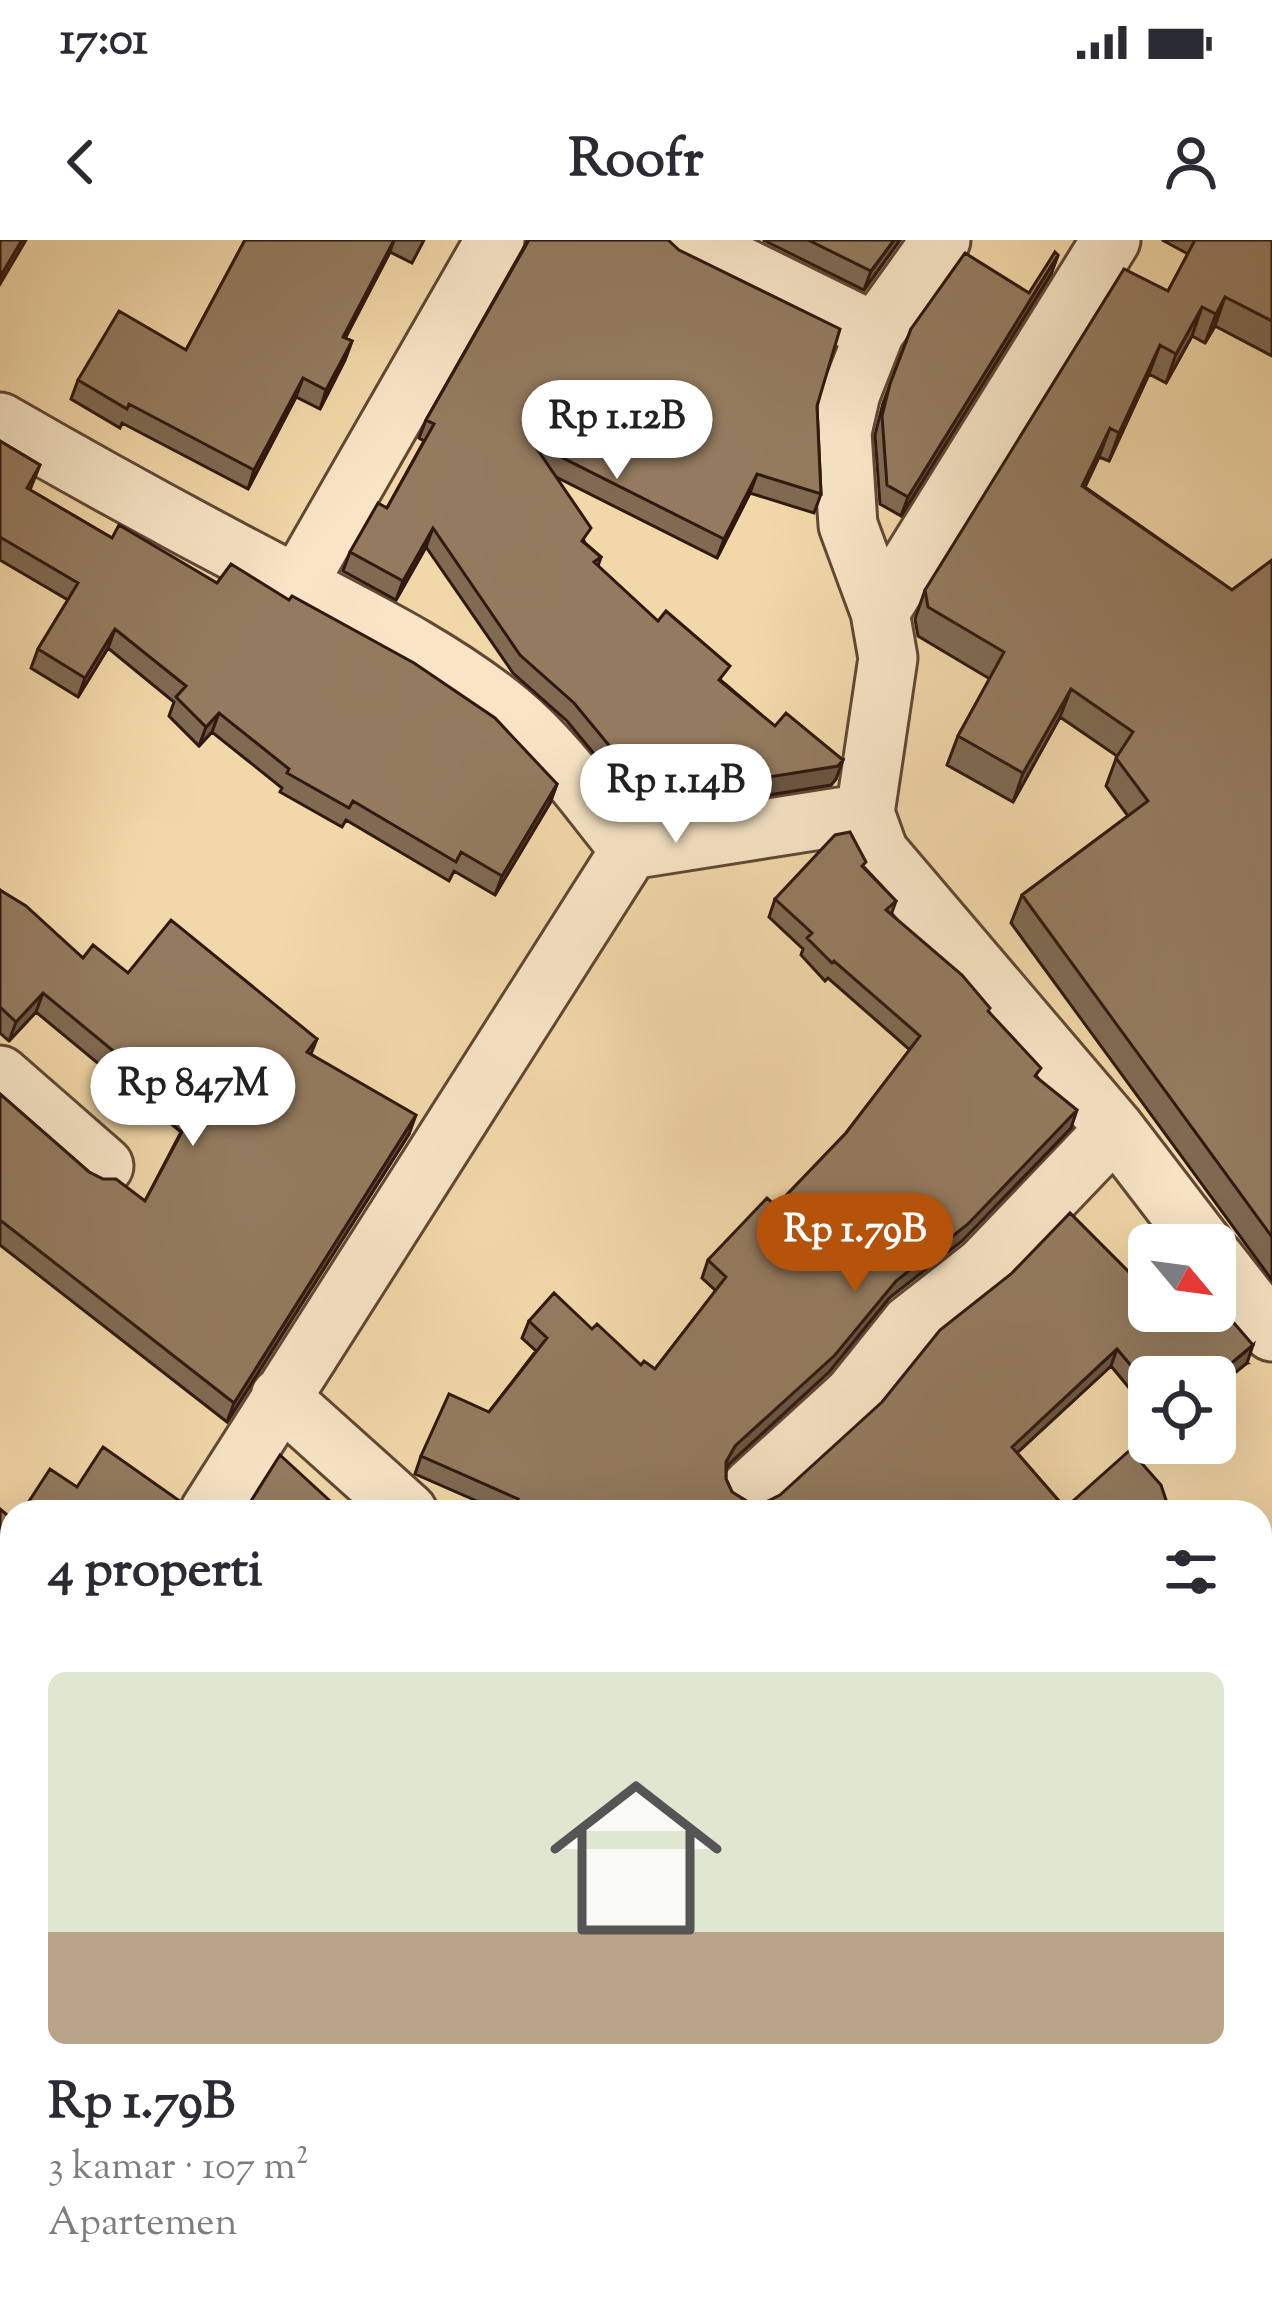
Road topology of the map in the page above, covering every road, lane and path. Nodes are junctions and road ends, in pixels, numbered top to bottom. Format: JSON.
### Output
{"nodes":[{"id":1,"x":495,"y":240,"type":"edge"},
{"id":2,"x":688,"y":240,"type":"edge"},
{"id":3,"x":941,"y":240,"type":"edge"},
{"id":4,"x":1111,"y":240,"type":"edge"},
{"id":5,"x":875,"y":332,"type":"junction"},
{"id":6,"x":0,"y":422,"type":"edge"},
{"id":7,"x":297,"y":585,"type":"junction"},
{"id":8,"x":880,"y":612,"type":"junction"},
{"id":9,"x":865,"y":813,"type":"junction"},
{"id":10,"x":630,"y":850,"type":"junction"},
{"id":11,"x":0,"y":1075,"type":"edge"},
{"id":12,"x":1115,"y":1129,"type":"junction"},
{"id":13,"x":104,"y":1166,"type":"dead end"},
{"id":14,"x":1188,"y":1224,"type":"edge"},
{"id":15,"x":1236,"y":1286,"type":"edge"},
{"id":16,"x":1272,"y":1332,"type":"edge"},
{"id":17,"x":280,"y":1397,"type":"junction"},
{"id":18,"x":752,"y":1488,"type":"dead end"},
{"id":19,"x":216,"y":1500,"type":"edge"},
{"id":20,"x":395,"y":1500,"type":"edge"}],
"edges":[{"from":1,"to":7,"type":"street"},
{"from":2,"to":5,"type":"street"},
{"from":3,"to":5,"type":"street"},
{"from":4,"to":8,"type":"street"},
{"from":5,"to":8,"type":"street"},
{"from":6,"to":7,"type":"street"},
{"from":7,"to":10,"type":"street"},
{"from":8,"to":9,"type":"street"},
{"from":9,"to":10,"type":"street"},
{"from":9,"to":12,"type":"street"},
{"from":10,"to":17,"type":"street"},
{"from":11,"to":13,"type":"street"},
{"from":12,"to":14,"type":"street"},
{"from":12,"to":18,"type":"street"},
{"from":15,"to":16,"type":"street"},
{"from":17,"to":19,"type":"street"},
{"from":17,"to":20,"type":"street"}]}
